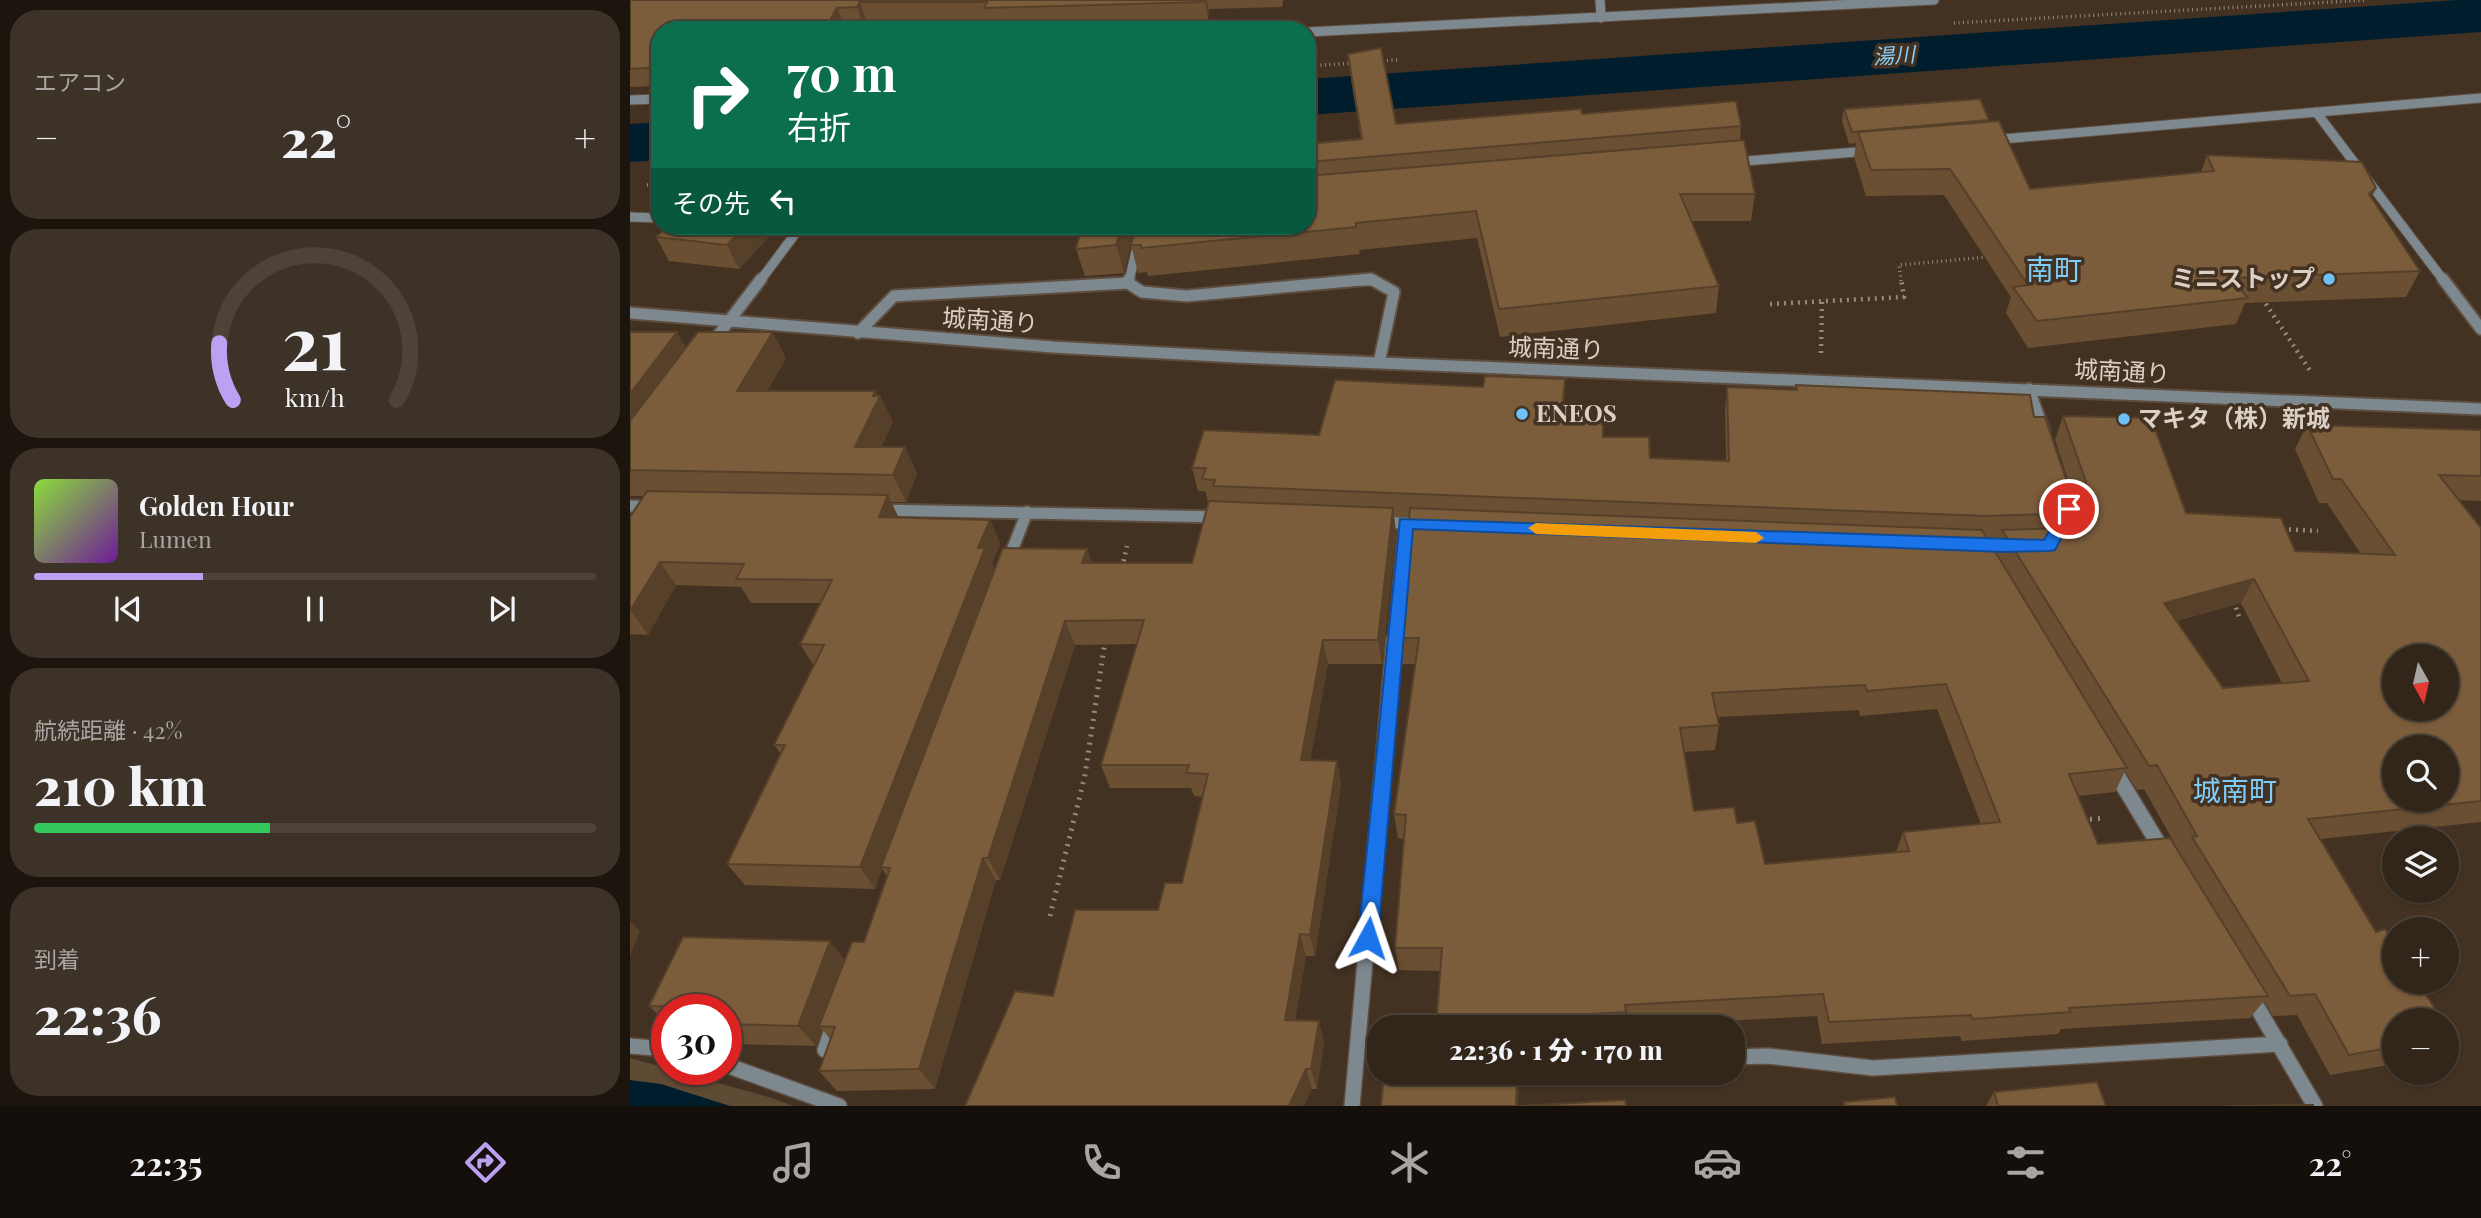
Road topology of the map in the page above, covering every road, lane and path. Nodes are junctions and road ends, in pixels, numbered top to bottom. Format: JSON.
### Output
{"nodes":[{"id":1,"x":1600,"y":0,"type":"edge"},
{"id":2,"x":1934,"y":0,"type":"edge"},
{"id":3,"x":1183,"y":10,"type":"edge"},
{"id":4,"x":1601,"y":18,"type":"junction"},
{"id":5,"x":1179,"y":21,"type":"edge"},
{"id":6,"x":1316,"y":32,"type":"edge"},
{"id":7,"x":2481,"y":98,"type":"edge"},
{"id":8,"x":651,"y":99,"type":"edge"},
{"id":9,"x":630,"y":100,"type":"edge"},
{"id":10,"x":2316,"y":112,"type":"junction"},
{"id":11,"x":1973,"y":142,"type":"edge"},
{"id":12,"x":1877,"y":150,"type":"edge"},
{"id":13,"x":1726,"y":163,"type":"edge"},
{"id":14,"x":630,"y":218,"type":"edge"},
{"id":15,"x":651,"y":218,"type":"edge"},
{"id":16,"x":794,"y":235,"type":"edge"},
{"id":17,"x":1140,"y":235,"type":"edge"},
{"id":18,"x":1996,"y":256,"type":"edge"},
{"id":19,"x":1128,"y":283,"type":"junction"},
{"id":20,"x":2257,"y":291,"type":"edge"},
{"id":21,"x":1822,"y":301,"type":"junction"},
{"id":22,"x":1770,"y":304,"type":"dead end"},
{"id":23,"x":630,"y":313,"type":"edge"},
{"id":24,"x":728,"y":322,"type":"junction"},
{"id":25,"x":2481,"y":329,"type":"edge"},
{"id":26,"x":858,"y":333,"type":"junction"},
{"id":27,"x":701,"y":358,"type":"edge"},
{"id":28,"x":1379,"y":363,"type":"junction"},
{"id":29,"x":1821,"y":381,"type":"junction"},
{"id":30,"x":2029,"y":389,"type":"junction"},
{"id":31,"x":2331,"y":402,"type":"junction"},
{"id":32,"x":2481,"y":409,"type":"edge"},
{"id":33,"x":2049,"y":448,"type":"edge"},
{"id":34,"x":2057,"y":473,"type":"edge"},
{"id":35,"x":630,"y":506,"type":"edge"},
{"id":36,"x":671,"y":507,"type":"edge"},
{"id":37,"x":863,"y":509,"type":"edge"},
{"id":38,"x":1027,"y":512,"type":"junction"},
{"id":39,"x":1135,"y":514,"type":"junction"},
{"id":40,"x":1230,"y":517,"type":"edge"},
{"id":41,"x":1365,"y":522,"type":"edge"},
{"id":42,"x":1405,"y":523,"type":"junction"},
{"id":43,"x":1433,"y":524,"type":"edge"},
{"id":44,"x":2277,"y":529,"type":"edge"},
{"id":45,"x":2318,"y":531,"type":"dead end"},
{"id":46,"x":2035,"y":546,"type":"edge"},
{"id":47,"x":1003,"y":576,"type":"edge"},
{"id":48,"x":1119,"y":579,"type":"edge"},
{"id":49,"x":2232,"y":597,"type":"edge"},
{"id":50,"x":2240,"y":620,"type":"dead end"},
{"id":51,"x":1107,"y":630,"type":"edge"},
{"id":52,"x":2106,"y":756,"type":"edge"},
{"id":53,"x":2141,"y":814,"type":"junction"},
{"id":54,"x":2074,"y":821,"type":"edge"},
{"id":55,"x":2175,"y":872,"type":"edge"},
{"id":56,"x":1050,"y":916,"type":"dead end"},
{"id":57,"x":2245,"y":987,"type":"edge"},
{"id":58,"x":839,"y":1011,"type":"edge"},
{"id":59,"x":2280,"y":1044,"type":"junction"},
{"id":60,"x":630,"y":1046,"type":"edge"},
{"id":61,"x":651,"y":1048,"type":"edge"},
{"id":62,"x":825,"y":1050,"type":"edge"},
{"id":63,"x":1745,"y":1057,"type":"edge"},
{"id":64,"x":742,"y":1071,"type":"edge"},
{"id":65,"x":839,"y":1106,"type":"edge"},
{"id":66,"x":1352,"y":1106,"type":"edge"},
{"id":67,"x":2315,"y":1106,"type":"edge"}],
"edges":[{"from":1,"to":4,"type":"street"},
{"from":2,"to":4,"type":"street"},
{"from":3,"to":5,"type":"path"},
{"from":4,"to":6,"type":"street"},
{"from":7,"to":10,"type":"street"},
{"from":8,"to":9,"type":"street"},
{"from":10,"to":11,"type":"street"},
{"from":10,"to":25,"type":"street"},
{"from":12,"to":13,"type":"street"},
{"from":14,"to":15,"type":"street"},
{"from":16,"to":24,"type":"street"},
{"from":17,"to":19,"type":"street"},
{"from":18,"to":21,"type":"path"},
{"from":19,"to":26,"type":"street"},
{"from":19,"to":28,"type":"street"},
{"from":20,"to":31,"type":"path"},
{"from":21,"to":22,"type":"path"},
{"from":21,"to":29,"type":"path"},
{"from":23,"to":24,"type":"street","name":"城南通り"},
{"from":24,"to":26,"type":"street","name":"城南通り"},
{"from":24,"to":27,"type":"street"},
{"from":26,"to":28,"type":"street","name":"城南通り"},
{"from":28,"to":29,"type":"street","name":"城南通り"},
{"from":29,"to":30,"type":"street","name":"城南通り"},
{"from":30,"to":31,"type":"street","name":"城南通り"},
{"from":30,"to":33,"type":"street"},
{"from":31,"to":32,"type":"street","name":"城南通り"},
{"from":34,"to":46,"type":"street"},
{"from":35,"to":36,"type":"street"},
{"from":37,"to":38,"type":"street"},
{"from":38,"to":39,"type":"street"},
{"from":38,"to":47,"type":"street"},
{"from":39,"to":40,"type":"street"},
{"from":39,"to":48,"type":"path"},
{"from":41,"to":42,"type":"street"},
{"from":42,"to":43,"type":"street"},
{"from":42,"to":66,"type":"street"},
{"from":44,"to":45,"type":"path"},
{"from":49,"to":50,"type":"path"},
{"from":51,"to":56,"type":"path"},
{"from":52,"to":53,"type":"street"},
{"from":53,"to":54,"type":"path"},
{"from":53,"to":55,"type":"street"},
{"from":57,"to":59,"type":"street"},
{"from":58,"to":62,"type":"street"},
{"from":59,"to":63,"type":"street"},
{"from":59,"to":67,"type":"street"},
{"from":60,"to":61,"type":"street"},
{"from":64,"to":65,"type":"street"}]}
